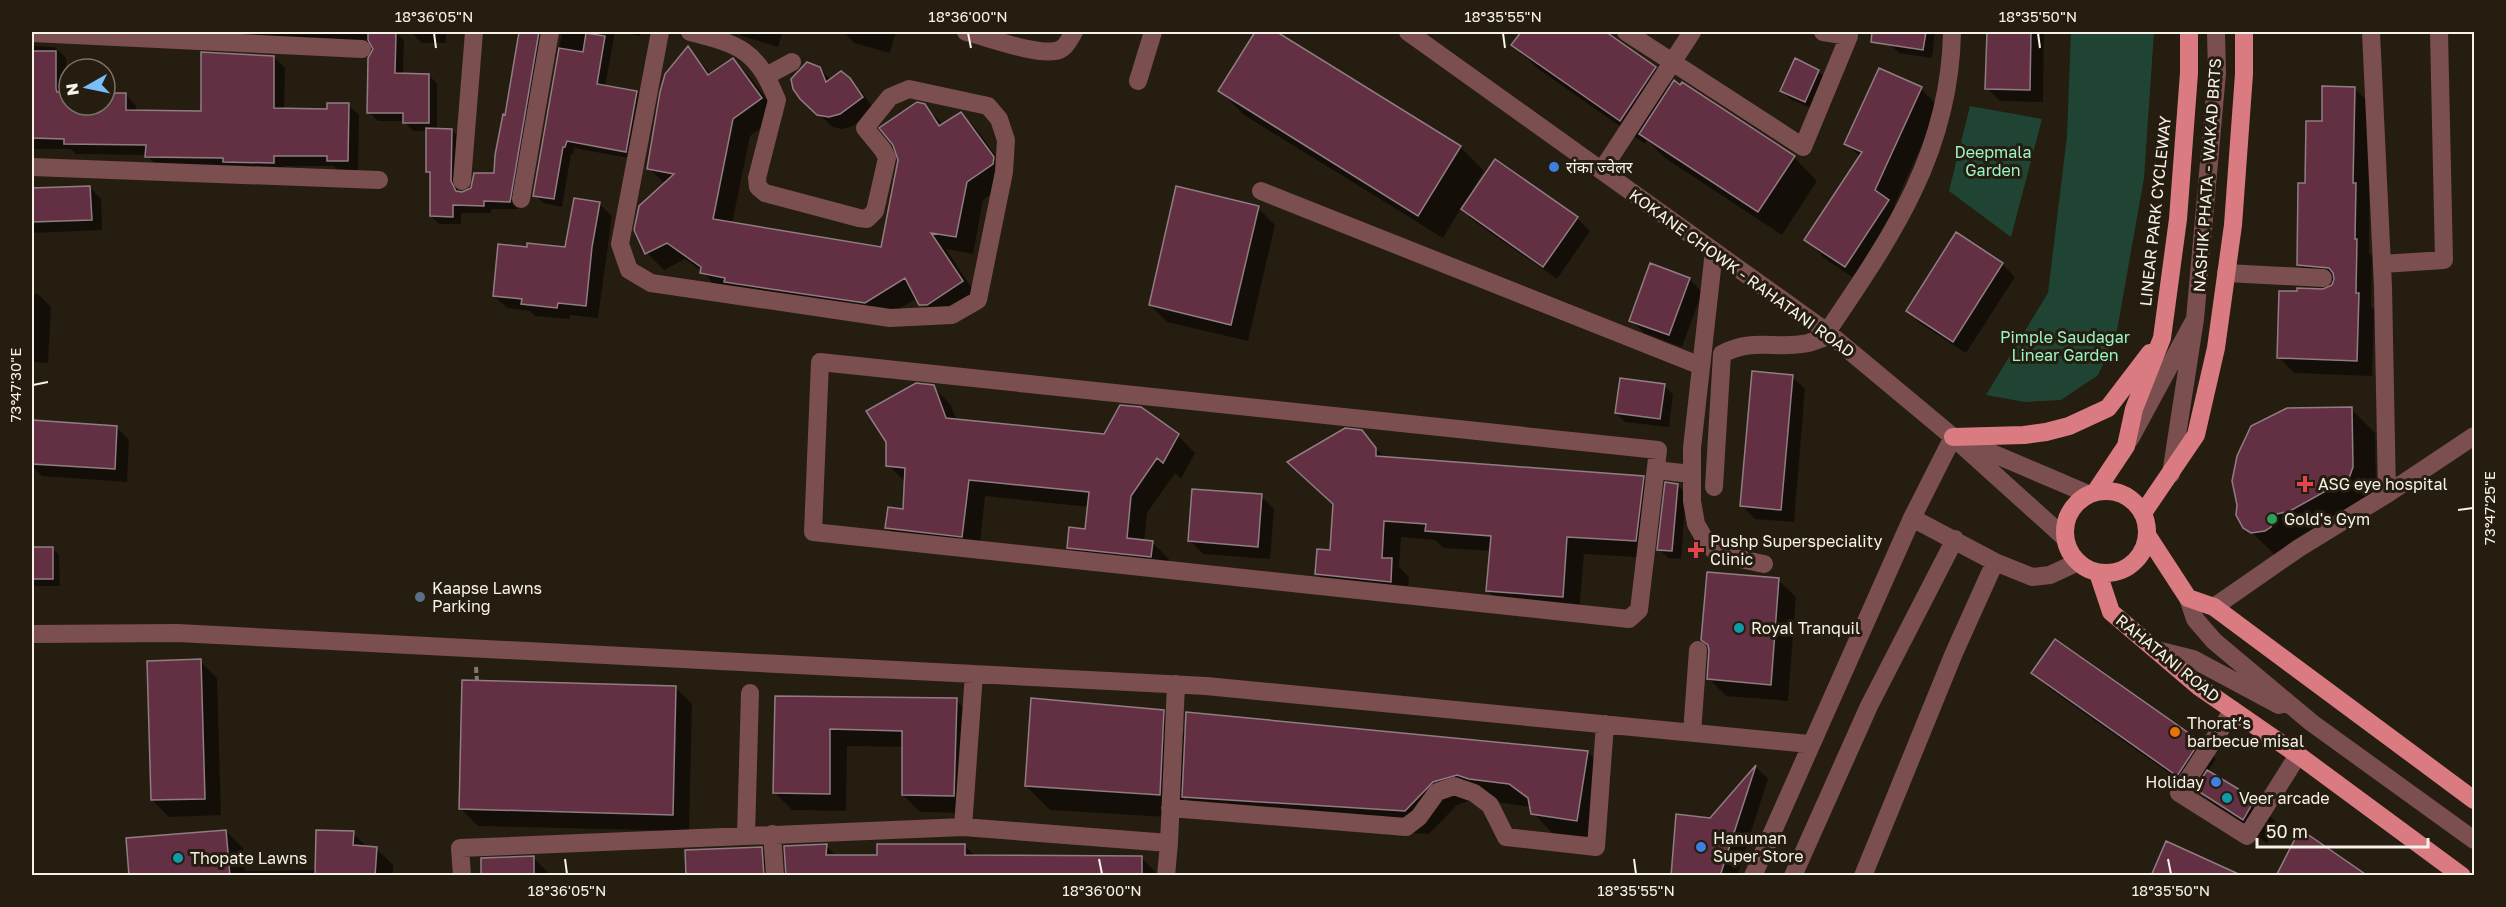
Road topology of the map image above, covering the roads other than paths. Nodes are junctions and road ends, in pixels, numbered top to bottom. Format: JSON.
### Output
{"nodes":[{"id":1,"x":474,"y":32,"type":"edge"},
{"id":2,"x":550,"y":32,"type":"edge"},
{"id":3,"x":660,"y":32,"type":"edge"},
{"id":4,"x":690,"y":32,"type":"edge"},
{"id":5,"x":966,"y":32,"type":"edge"},
{"id":6,"x":1074,"y":32,"type":"edge"},
{"id":7,"x":1153,"y":32,"type":"edge"},
{"id":8,"x":1408,"y":32,"type":"edge"},
{"id":9,"x":1626,"y":32,"type":"edge"},
{"id":10,"x":1692,"y":32,"type":"edge"},
{"id":11,"x":1823,"y":32,"type":"edge"},
{"id":12,"x":1952,"y":32,"type":"edge"},
{"id":13,"x":2189,"y":32,"type":"edge"},
{"id":14,"x":2216,"y":32,"type":"edge"},
{"id":15,"x":2244,"y":32,"type":"edge"},
{"id":16,"x":2371,"y":32,"type":"edge"},
{"id":17,"x":2439,"y":32,"type":"edge"},
{"id":18,"x":32,"y":33,"type":"edge"},
{"id":19,"x":362,"y":49,"type":"dead end"},
{"id":20,"x":1673,"y":61,"type":"junction"},
{"id":21,"x":792,"y":62,"type":"dead end"},
{"id":22,"x":766,"y":76,"type":"junction"},
{"id":23,"x":1138,"y":81,"type":"dead end"},
{"id":24,"x":32,"y":167,"type":"edge"},
{"id":25,"x":1602,"y":170,"type":"junction"},
{"id":26,"x":379,"y":180,"type":"dead end"},
{"id":27,"x":462,"y":181,"type":"dead end"},
{"id":28,"x":1261,"y":191,"type":"dead end"},
{"id":29,"x":521,"y":199,"type":"dead end"},
{"id":30,"x":1714,"y":251,"type":"junction"},
{"id":31,"x":2382,"y":264,"type":"junction"},
{"id":32,"x":2226,"y":273,"type":"junction"},
{"id":33,"x":2323,"y":278,"type":"dead end"},
{"id":34,"x":2195,"y":319,"type":"junction"},
{"id":35,"x":1829,"y":333,"type":"junction"},
{"id":36,"x":2162,"y":338,"type":"junction"},
{"id":37,"x":1701,"y":366,"type":"junction"},
{"id":38,"x":2475,"y":436,"type":"edge"},
{"id":39,"x":1953,"y":437,"type":"junction"},
{"id":40,"x":2126,"y":446,"type":"junction"},
{"id":41,"x":1656,"y":470,"type":"junction"},
{"id":42,"x":1691,"y":474,"type":"junction"},
{"id":43,"x":2171,"y":474,"type":"junction"},
{"id":44,"x":1714,"y":487,"type":"dead end"},
{"id":45,"x":2092,"y":493,"type":"junction"},
{"id":46,"x":2387,"y":494,"type":"junction"},
{"id":47,"x":2143,"y":513,"type":"junction"},
{"id":48,"x":1912,"y":518,"type":"junction"},
{"id":49,"x":2147,"y":535,"type":"junction"},
{"id":50,"x":2065,"y":538,"type":"junction"},
{"id":51,"x":1955,"y":539,"type":"junction"},
{"id":52,"x":1995,"y":562,"type":"junction"},
{"id":53,"x":2078,"y":562,"type":"junction"},
{"id":54,"x":1764,"y":564,"type":"dead end"},
{"id":55,"x":2098,"y":573,"type":"junction"},
{"id":56,"x":2188,"y":598,"type":"junction"},
{"id":57,"x":2214,"y":607,"type":"junction"},
{"id":58,"x":32,"y":634,"type":"edge"},
{"id":59,"x":1698,"y":650,"type":"dead end"},
{"id":60,"x":2157,"y":650,"type":"junction"},
{"id":61,"x":975,"y":674,"type":"junction"},
{"id":62,"x":1176,"y":684,"type":"junction"},
{"id":63,"x":750,"y":693,"type":"dead end"},
{"id":64,"x":2233,"y":710,"type":"junction"},
{"id":65,"x":2312,"y":723,"type":"junction"},
{"id":66,"x":1605,"y":724,"type":"junction"},
{"id":67,"x":1692,"y":733,"type":"junction"},
{"id":68,"x":1809,"y":744,"type":"junction"},
{"id":69,"x":2298,"y":755,"type":"junction"},
{"id":70,"x":2475,"y":800,"type":"edge"},
{"id":71,"x":1170,"y":808,"type":"junction"},
{"id":72,"x":963,"y":827,"type":"junction"},
{"id":73,"x":772,"y":834,"type":"junction"},
{"id":74,"x":746,"y":835,"type":"junction"},
{"id":75,"x":2475,"y":840,"type":"edge"},
{"id":76,"x":1169,"y":843,"type":"junction"},
{"id":77,"x":462,"y":876,"type":"edge"},
{"id":78,"x":775,"y":876,"type":"edge"},
{"id":79,"x":1166,"y":876,"type":"edge"},
{"id":80,"x":1753,"y":876,"type":"edge"},
{"id":81,"x":1793,"y":876,"type":"edge"},
{"id":82,"x":1863,"y":876,"type":"edge"},
{"id":83,"x":2462,"y":876,"type":"edge"}],
"edges":[{"from":1,"to":27,"type":"street"},
{"from":2,"to":29,"type":"street"},
{"from":3,"to":22,"type":"street"},
{"from":4,"to":22,"type":"street"},
{"from":5,"to":6,"type":"street"},
{"from":7,"to":23,"type":"street"},
{"from":8,"to":25,"type":"street","name":"KOKANE CHOWK - RAHATANI ROAD"},
{"from":9,"to":20,"type":"street"},
{"from":10,"to":20,"type":"street"},
{"from":11,"to":20,"type":"street"},
{"from":12,"to":35,"type":"street"},
{"from":13,"to":36,"type":"main road"},
{"from":14,"to":34,"type":"street","name":"NASHIK PHATA - WAKAD BRTS"},
{"from":15,"to":32,"type":"main road"},
{"from":16,"to":31,"type":"street"},
{"from":17,"to":31,"type":"street"},
{"from":18,"to":19,"type":"street"},
{"from":20,"to":25,"type":"street"},
{"from":21,"to":22,"type":"street"},
{"from":24,"to":26,"type":"street"},
{"from":25,"to":30,"type":"street","name":"KOKANE CHOWK - RAHATANI ROAD"},
{"from":28,"to":37,"type":"street"},
{"from":30,"to":35,"type":"street","name":"KOKANE CHOWK - RAHATANI ROAD"},
{"from":30,"to":37,"type":"street"},
{"from":31,"to":46,"type":"street"},
{"from":32,"to":33,"type":"street"},
{"from":32,"to":43,"type":"main road"},
{"from":34,"to":40,"type":"street","name":"NASHIK PHATA - WAKAD BRTS"},
{"from":34,"to":43,"type":"street","name":"NASHIK PHATA - WAKAD BRTS"},
{"from":35,"to":39,"type":"street","name":"KOKANE CHOWK - RAHATANI ROAD"},
{"from":35,"to":44,"type":"street"},
{"from":36,"to":39,"type":"main road"},
{"from":36,"to":40,"type":"main road"},
{"from":37,"to":42,"type":"street"},
{"from":38,"to":46,"type":"street"},
{"from":39,"to":45,"type":"street"},
{"from":39,"to":48,"type":"street"},
{"from":39,"to":50,"type":"street"},
{"from":40,"to":45,"type":"main road"},
{"from":41,"to":41,"type":"street"},
{"from":41,"to":42,"type":"street"},
{"from":42,"to":54,"type":"street"},
{"from":43,"to":47,"type":"main road"},
{"from":45,"to":47,"type":"main road"},
{"from":45,"to":50,"type":"main road"},
{"from":46,"to":57,"type":"street"},
{"from":47,"to":49,"type":"main road"},
{"from":48,"to":51,"type":"street"},
{"from":48,"to":68,"type":"street"},
{"from":49,"to":55,"type":"main road"},
{"from":49,"to":56,"type":"main road"},
{"from":50,"to":53,"type":"main road"},
{"from":51,"to":52,"type":"street"},
{"from":51,"to":81,"type":"street"},
{"from":52,"to":53,"type":"street"},
{"from":52,"to":82,"type":"street"},
{"from":53,"to":55,"type":"main road"},
{"from":55,"to":60,"type":"main road","name":"RAHATANI ROAD"},
{"from":56,"to":57,"type":"main road"},
{"from":56,"to":65,"type":"street"},
{"from":57,"to":70,"type":"main road"},
{"from":58,"to":61,"type":"street"},
{"from":59,"to":67,"type":"street"},
{"from":60,"to":64,"type":"main road","name":"RAHATANI ROAD"},
{"from":60,"to":65,"type":"street"},
{"from":61,"to":62,"type":"street"},
{"from":61,"to":72,"type":"street"},
{"from":62,"to":66,"type":"street"},
{"from":62,"to":71,"type":"street"},
{"from":63,"to":74,"type":"street"},
{"from":64,"to":69,"type":"main road","name":"RAHATANI ROAD"},
{"from":64,"to":69,"type":"street"},
{"from":65,"to":75,"type":"street"},
{"from":66,"to":67,"type":"street"},
{"from":66,"to":71,"type":"street"},
{"from":67,"to":68,"type":"street"},
{"from":68,"to":80,"type":"street"},
{"from":69,"to":83,"type":"main road","name":"RAHATANI ROAD"},
{"from":71,"to":76,"type":"street"},
{"from":72,"to":73,"type":"street"},
{"from":72,"to":76,"type":"street"},
{"from":73,"to":74,"type":"street"},
{"from":73,"to":78,"type":"street"},
{"from":74,"to":77,"type":"street"},
{"from":76,"to":79,"type":"street"}]}
